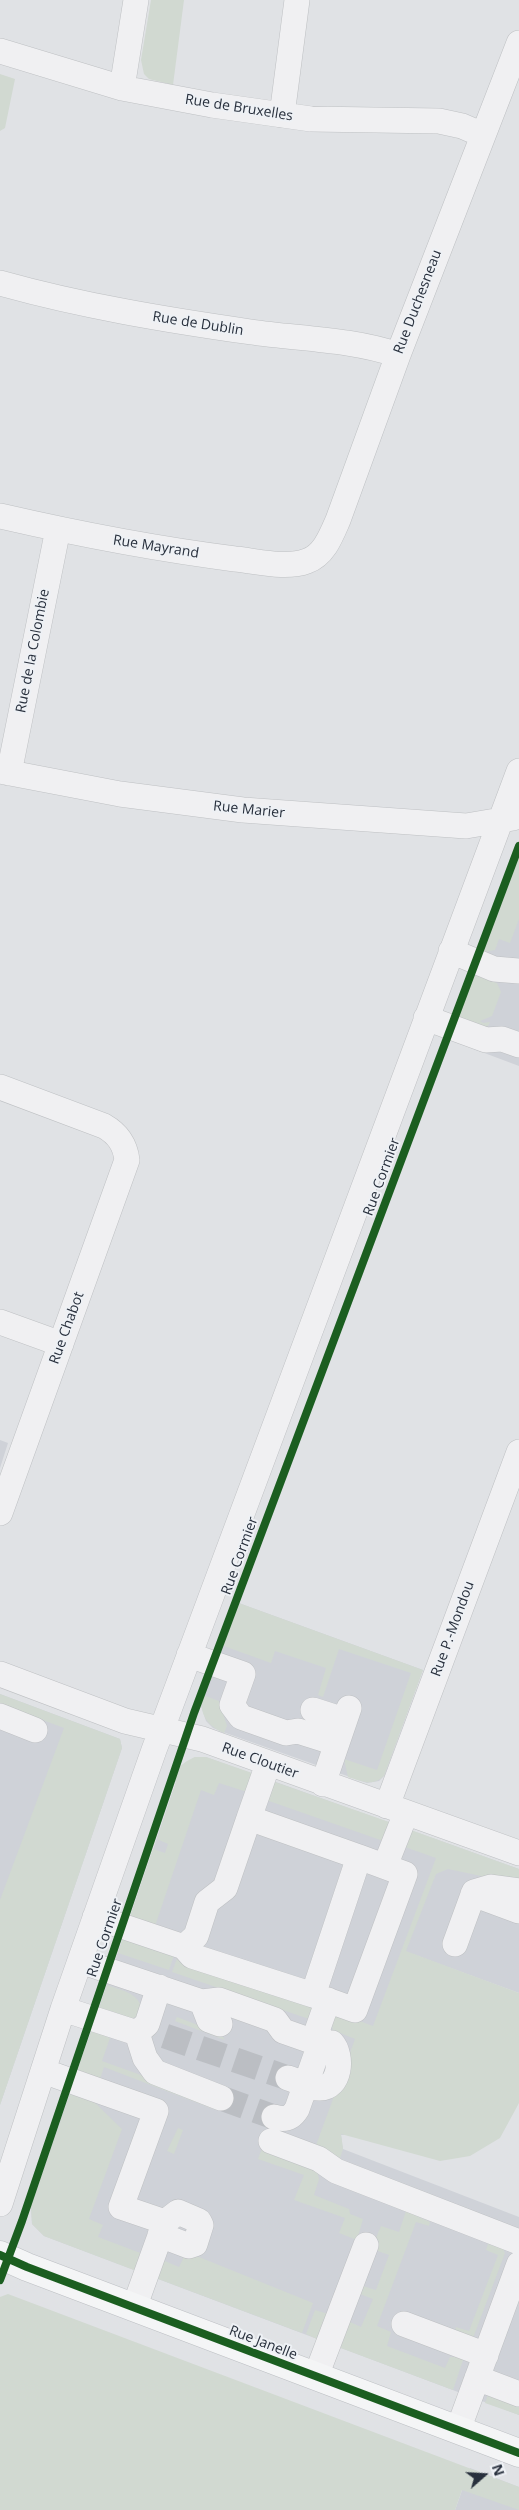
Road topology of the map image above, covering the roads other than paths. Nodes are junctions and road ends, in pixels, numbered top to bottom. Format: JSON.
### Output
{"nodes":[{"id":1,"x":136,"y":0,"type":"edge"},
{"id":2,"x":297,"y":0,"type":"edge"},
{"id":3,"x":519,"y":44,"type":"edge"},
{"id":4,"x":0,"y":51,"type":"edge"},
{"id":5,"x":122,"y":88,"type":"junction"},
{"id":6,"x":282,"y":115,"type":"junction"},
{"id":7,"x":483,"y":135,"type":"junction"},
{"id":8,"x":0,"y":283,"type":"edge"},
{"id":9,"x":398,"y":355,"type":"junction"},
{"id":10,"x":0,"y":516,"type":"edge"},
{"id":11,"x":58,"y":530,"type":"junction"},
{"id":12,"x":314,"y":558,"type":"joint"},
{"id":13,"x":5,"y":772,"type":"edge"},
{"id":14,"x":519,"y":772,"type":"edge"},
{"id":15,"x":510,"y":819,"type":"edge"},
{"id":16,"x":451,"y":951,"type":"junction"},
{"id":17,"x":519,"y":971,"type":"edge"},
{"id":18,"x":426,"y":1018,"type":"junction"},
{"id":19,"x":519,"y":1046,"type":"edge"},
{"id":20,"x":0,"y":1087,"type":"edge"},
{"id":21,"x":0,"y":1322,"type":"edge"},
{"id":22,"x":61,"y":1344,"type":"junction"},
{"id":23,"x":519,"y":1452,"type":"edge"},
{"id":24,"x":0,"y":1513,"type":"edge"},
{"id":25,"x":189,"y":1654,"type":"junction"},
{"id":26,"x":0,"y":1674,"type":"edge"},
{"id":27,"x":313,"y":1710,"type":"dead end"},
{"id":28,"x":0,"y":1716,"type":"edge"},
{"id":29,"x":241,"y":1717,"type":"junction"},
{"id":30,"x":270,"y":1728,"type":"junction"},
{"id":31,"x":35,"y":1730,"type":"dead end"},
{"id":32,"x":161,"y":1731,"type":"junction"},
{"id":33,"x":336,"y":1743,"type":"junction"},
{"id":34,"x":229,"y":1749,"type":"junction"},
{"id":35,"x":269,"y":1764,"type":"junction"},
{"id":36,"x":323,"y":1784,"type":"junction"},
{"id":37,"x":396,"y":1810,"type":"junction"},
{"id":38,"x":249,"y":1818,"type":"junction"},
{"id":39,"x":519,"y":1853,"type":"edge"},
{"id":40,"x":359,"y":1857,"type":"junction"},
{"id":41,"x":386,"y":1866,"type":"junction"},
{"id":42,"x":519,"y":1891,"type":"edge"},
{"id":43,"x":473,"y":1894,"type":"junction"},
{"id":44,"x":519,"y":1911,"type":"edge"},
{"id":45,"x":95,"y":1917,"type":"junction"},
{"id":46,"x":455,"y":1944,"type":"dead end"},
{"id":47,"x":184,"y":1947,"type":"junction"},
{"id":48,"x":80,"y":1961,"type":"junction"},
{"id":49,"x":159,"y":1987,"type":"junction"},
{"id":50,"x":320,"y":1997,"type":"junction"},
{"id":51,"x":202,"y":2002,"type":"junction"},
{"id":52,"x":63,"y":2009,"type":"junction"},
{"id":53,"x":220,"y":2024,"type":"dead end"},
{"id":54,"x":149,"y":2032,"type":"junction"},
{"id":55,"x":319,"y":2036,"type":"junction"},
{"id":56,"x":44,"y":2071,"type":"junction"},
{"id":57,"x":221,"y":2098,"type":"tunnel mouth"},
{"id":58,"x":0,"y":2204,"type":"edge"},
{"id":59,"x":519,"y":2242,"type":"edge"},
{"id":60,"x":366,"y":2245,"type":"dead end"},
{"id":61,"x":0,"y":2255,"type":"edge"},
{"id":62,"x":519,"y":2264,"type":"edge"},
{"id":63,"x":134,"y":2308,"type":"junction"},
{"id":64,"x":404,"y":2324,"type":"dead end"},
{"id":65,"x":486,"y":2355,"type":"junction"},
{"id":66,"x":316,"y":2376,"type":"junction"},
{"id":67,"x":477,"y":2378,"type":"junction"},
{"id":68,"x":519,"y":2394,"type":"edge"},
{"id":69,"x":458,"y":2430,"type":"junction"},
{"id":70,"x":519,"y":2453,"type":"edge"}],
"edges":[{"from":1,"to":5,"type":"street"},
{"from":2,"to":6,"type":"street"},
{"from":3,"to":7,"type":"street","name":"Rue Duchesneau"},
{"from":4,"to":5,"type":"street","name":"Rue de Bruxelles"},
{"from":5,"to":6,"type":"street","name":"Rue de Bruxelles"},
{"from":6,"to":7,"type":"street","name":"Rue de Bruxelles"},
{"from":7,"to":9,"type":"street","name":"Rue Duchesneau"},
{"from":8,"to":9,"type":"street","name":"Rue de Dublin"},
{"from":9,"to":12,"type":"street","name":"Rue Duchesneau"},
{"from":10,"to":11,"type":"street","name":"Rue Mayrand"},
{"from":11,"to":12,"type":"street","name":"Rue Mayrand"},
{"from":11,"to":13,"type":"street","name":"Rue de la Colombie"},
{"from":13,"to":15,"type":"street","name":"Rue Marier"},
{"from":14,"to":15,"type":"street","name":"Rue Cormier"},
{"from":15,"to":16,"type":"street","name":"Rue Cormier"},
{"from":16,"to":17,"type":"street"},
{"from":16,"to":18,"type":"street","name":"Rue Cormier"},
{"from":18,"to":19,"type":"street"},
{"from":18,"to":25,"type":"street","name":"Rue Cormier"},
{"from":20,"to":22,"type":"street","name":"Rue Chabot"},
{"from":21,"to":22,"type":"street"},
{"from":22,"to":24,"type":"street","name":"Rue Chabot"},
{"from":23,"to":37,"type":"street","name":"Rue P.-Mondou"},
{"from":25,"to":29,"type":"street"},
{"from":25,"to":32,"type":"street","name":"Rue Cormier"},
{"from":26,"to":32,"type":"street","name":"Rue Cloutier"},
{"from":27,"to":33,"type":"street"},
{"from":28,"to":31,"type":"street"},
{"from":29,"to":30,"type":"street"},
{"from":29,"to":34,"type":"street"},
{"from":30,"to":33,"type":"street"},
{"from":30,"to":35,"type":"street"},
{"from":32,"to":34,"type":"street","name":"Rue Cloutier"},
{"from":32,"to":45,"type":"street","name":"Rue Cormier"},
{"from":33,"to":36,"type":"street"},
{"from":34,"to":35,"type":"street","name":"Rue Cloutier"},
{"from":35,"to":36,"type":"street","name":"Rue Cloutier"},
{"from":35,"to":38,"type":"street"},
{"from":36,"to":37,"type":"street","name":"Rue Cloutier"},
{"from":37,"to":39,"type":"street","name":"Rue Cloutier"},
{"from":37,"to":41,"type":"street","name":"Rue P.-Mondou"},
{"from":38,"to":40,"type":"street"},
{"from":38,"to":47,"type":"street"},
{"from":40,"to":41,"type":"street"},
{"from":40,"to":50,"type":"street"},
{"from":41,"to":50,"type":"street"},
{"from":42,"to":43,"type":"street"},
{"from":43,"to":44,"type":"street"},
{"from":43,"to":46,"type":"street"},
{"from":45,"to":47,"type":"street"},
{"from":45,"to":48,"type":"street","name":"Rue Cormier"},
{"from":47,"to":50,"type":"street"},
{"from":48,"to":49,"type":"street"},
{"from":48,"to":52,"type":"street","name":"Rue Cormier"},
{"from":49,"to":51,"type":"street"},
{"from":49,"to":54,"type":"street"},
{"from":50,"to":55,"type":"street"},
{"from":51,"to":53,"type":"street"},
{"from":51,"to":55,"type":"street"},
{"from":52,"to":54,"type":"street"},
{"from":52,"to":56,"type":"street","name":"Rue Cormier"},
{"from":54,"to":57,"type":"street"},
{"from":55,"to":59,"type":"street"},
{"from":56,"to":58,"type":"street","name":"Rue Cormier"},
{"from":56,"to":63,"type":"street"},
{"from":60,"to":66,"type":"street"},
{"from":61,"to":63,"type":"main road","name":"Rue Janelle"},
{"from":62,"to":65,"type":"street"},
{"from":63,"to":66,"type":"main road","name":"Rue Janelle"},
{"from":64,"to":65,"type":"street"},
{"from":65,"to":67,"type":"street"},
{"from":66,"to":69,"type":"main road","name":"Rue Janelle"},
{"from":67,"to":68,"type":"street"},
{"from":67,"to":69,"type":"street"},
{"from":69,"to":70,"type":"main road","name":"Rue Janelle"}]}
